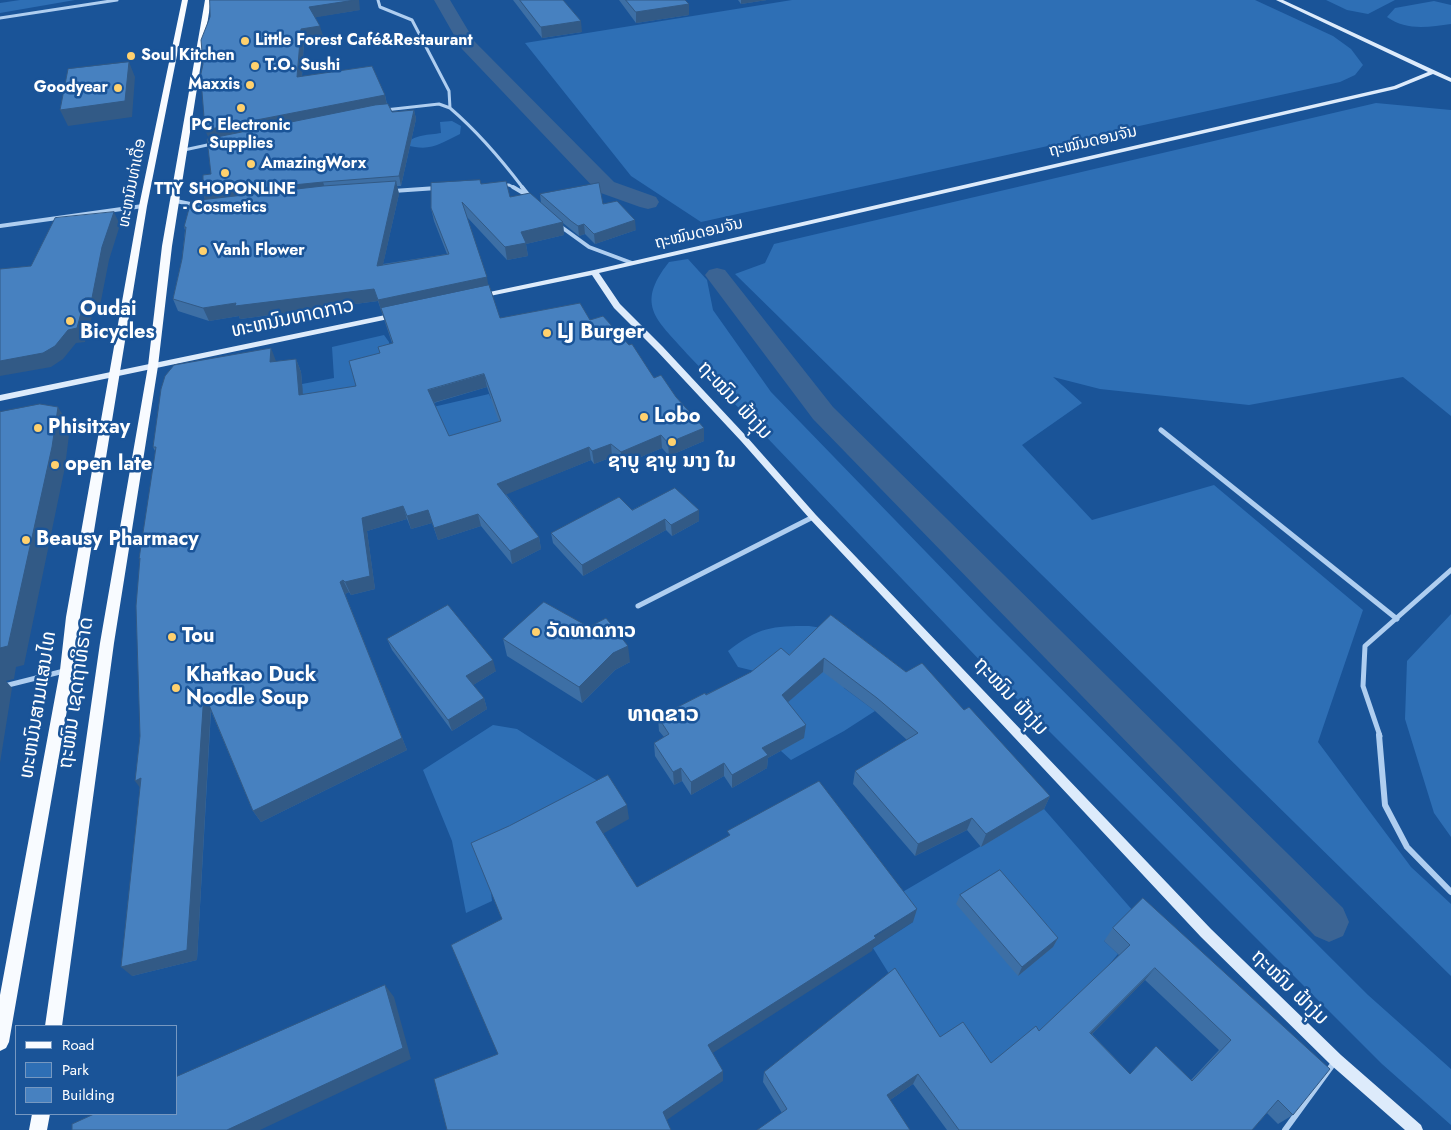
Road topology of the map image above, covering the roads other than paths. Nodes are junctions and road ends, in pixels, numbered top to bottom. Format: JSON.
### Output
{"nodes":[{"id":1,"x":117,"y":0,"type":"edge"},
{"id":2,"x":185,"y":0,"type":"edge"},
{"id":3,"x":208,"y":0,"type":"edge"},
{"id":4,"x":378,"y":0,"type":"edge"},
{"id":5,"x":1279,"y":0,"type":"edge"},
{"id":6,"x":0,"y":18,"type":"edge"},
{"id":7,"x":1432,"y":72,"type":"junction"},
{"id":8,"x":1451,"y":80,"type":"edge"},
{"id":9,"x":450,"y":108,"type":"junction"},
{"id":10,"x":377,"y":111,"type":"edge"},
{"id":11,"x":212,"y":144,"type":"edge"},
{"id":12,"x":184,"y":150,"type":"junction"},
{"id":13,"x":499,"y":185,"type":"edge"},
{"id":14,"x":442,"y":187,"type":"edge"},
{"id":15,"x":384,"y":191,"type":"edge"},
{"id":16,"x":527,"y":195,"type":"junction"},
{"id":17,"x":176,"y":201,"type":"junction"},
{"id":18,"x":534,"y":201,"type":"edge"},
{"id":19,"x":143,"y":206,"type":"junction"},
{"id":20,"x":199,"y":206,"type":"edge"},
{"id":21,"x":554,"y":220,"type":"edge"},
{"id":22,"x":0,"y":226,"type":"edge"},
{"id":23,"x":632,"y":263,"type":"junction"},
{"id":24,"x":594,"y":272,"type":"junction"},
{"id":25,"x":469,"y":299,"type":"edge"},
{"id":26,"x":402,"y":313,"type":"edge"},
{"id":27,"x":153,"y":366,"type":"junction"},
{"id":28,"x":115,"y":374,"type":"junction"},
{"id":29,"x":0,"y":398,"type":"edge"},
{"id":30,"x":1161,"y":430,"type":"dead end"},
{"id":31,"x":813,"y":517,"type":"junction"},
{"id":32,"x":1451,"y":570,"type":"edge"},
{"id":33,"x":638,"y":606,"type":"dead end"},
{"id":34,"x":1397,"y":619,"type":"junction"},
{"id":35,"x":67,"y":670,"type":"junction"},
{"id":36,"x":0,"y":687,"type":"edge"},
{"id":37,"x":1451,"y":892,"type":"edge"},
{"id":38,"x":53,"y":1025,"type":"edge"},
{"id":39,"x":0,"y":1042,"type":"edge"},
{"id":40,"x":1336,"y":1060,"type":"junction"},
{"id":41,"x":41,"y":1115,"type":"edge"},
{"id":42,"x":38,"y":1130,"type":"edge"},
{"id":43,"x":1285,"y":1130,"type":"edge"},
{"id":44,"x":1416,"y":1130,"type":"edge"}],
"edges":[{"from":1,"to":6,"type":"street"},
{"from":2,"to":19,"type":"main road","name":"ທະຫນົນທ່າເດື່ອ"},
{"from":3,"to":12,"type":"main road"},
{"from":4,"to":9,"type":"street"},
{"from":5,"to":7,"type":"street"},
{"from":7,"to":8,"type":"street"},
{"from":7,"to":23,"type":"street","name":"ຖະໝົນດອນຈັນ"},
{"from":9,"to":10,"type":"street"},
{"from":9,"to":16,"type":"street"},
{"from":11,"to":12,"type":"street"},
{"from":12,"to":17,"type":"main road"},
{"from":13,"to":16,"type":"street"},
{"from":14,"to":15,"type":"street"},
{"from":16,"to":18,"type":"street"},
{"from":17,"to":20,"type":"street"},
{"from":17,"to":27,"type":"main road"},
{"from":19,"to":22,"type":"street"},
{"from":19,"to":28,"type":"main road","name":"ທະຫນົນທ່າເດື່ອ"},
{"from":21,"to":23,"type":"street"},
{"from":23,"to":24,"type":"street","name":"ຖະໝົນດອນຈັນ"},
{"from":24,"to":25,"type":"street"},
{"from":24,"to":31,"type":"street","name":"ຖະໝົນ ຟ້າງຸ່ມ"},
{"from":26,"to":27,"type":"street","name":"ທະຫນົນທາດກາວ"},
{"from":27,"to":28,"type":"street","name":"ທະຫນົນທາດກາວ"},
{"from":27,"to":38,"type":"main road","name":"ຖະໜົນ ເຊດຖາທິຣາດ"},
{"from":28,"to":29,"type":"street","name":"ທະຫນົນທາດກາວ"},
{"from":28,"to":35,"type":"main road","name":"ທະຫນົນສາມແສນໄທ"},
{"from":30,"to":34,"type":"street"},
{"from":31,"to":33,"type":"street"},
{"from":31,"to":40,"type":"street","name":"ຖະໝົນ ຟ້າງຸ່ມ"},
{"from":32,"to":34,"type":"street"},
{"from":34,"to":37,"type":"street"},
{"from":35,"to":36,"type":"street"},
{"from":35,"to":39,"type":"main road","name":"ທະຫນົນສາມແສນໄທ"},
{"from":40,"to":43,"type":"street"},
{"from":40,"to":44,"type":"street","name":"ຖະໝົນ ຟ້າງຸ່ມ"},
{"from":41,"to":42,"type":"main road"}]}
